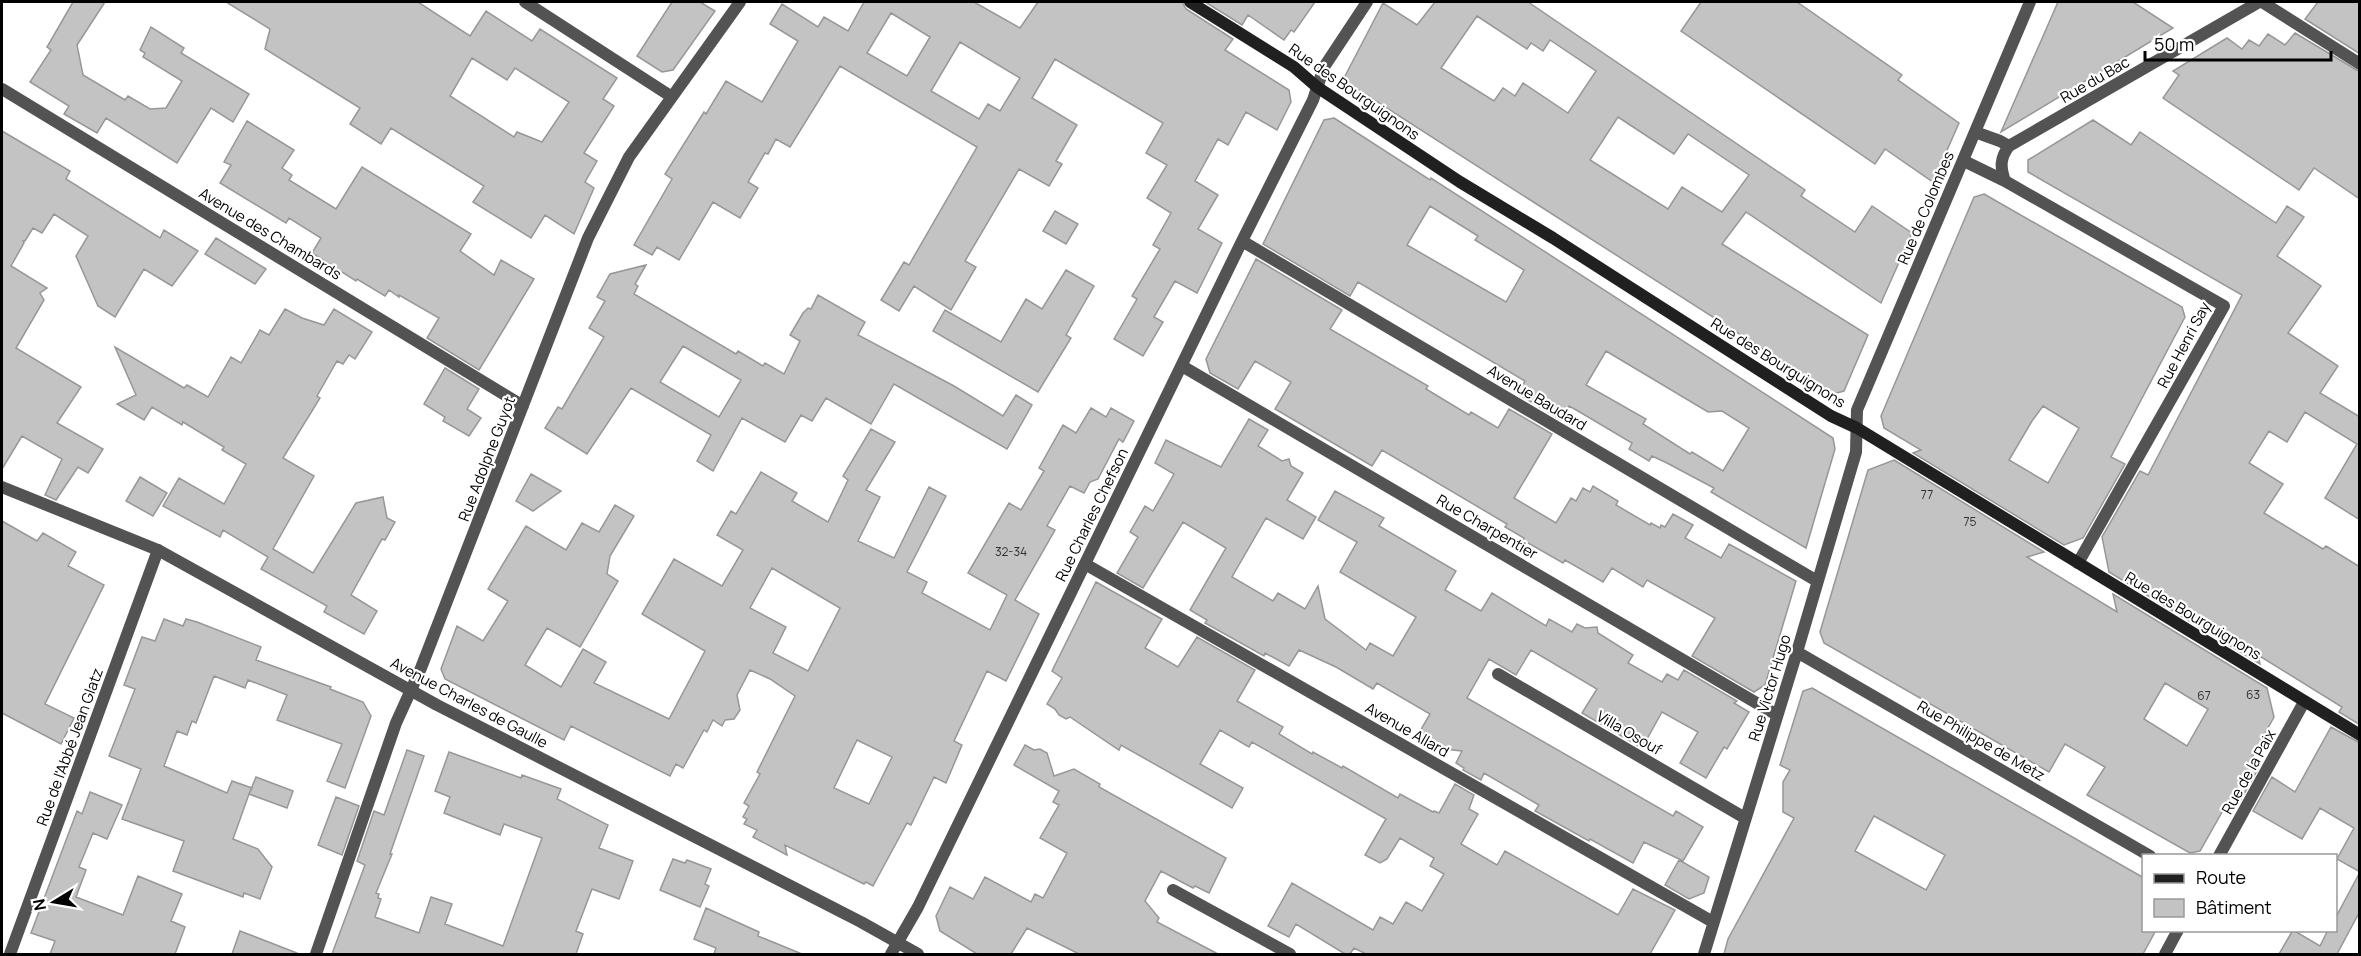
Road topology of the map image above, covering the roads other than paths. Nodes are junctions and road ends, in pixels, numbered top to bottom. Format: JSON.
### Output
{"nodes":[{"id":1,"x":525,"y":2,"type":"edge"},
{"id":2,"x":740,"y":2,"type":"edge"},
{"id":3,"x":1190,"y":2,"type":"edge"},
{"id":4,"x":1366,"y":2,"type":"edge"},
{"id":5,"x":2030,"y":2,"type":"edge"},
{"id":6,"x":2260,"y":2,"type":"edge"},
{"id":7,"x":2360,"y":64,"type":"edge"},
{"id":8,"x":1317,"y":87,"type":"junction"},
{"id":9,"x":2,"y":89,"type":"edge"},
{"id":10,"x":672,"y":97,"type":"junction"},
{"id":11,"x":1975,"y":132,"type":"junction"},
{"id":12,"x":2008,"y":146,"type":"junction"},
{"id":13,"x":1964,"y":161,"type":"junction"},
{"id":14,"x":2005,"y":181,"type":"junction"},
{"id":15,"x":1242,"y":241,"type":"junction"},
{"id":16,"x":1182,"y":366,"type":"junction"},
{"id":17,"x":523,"y":406,"type":"junction"},
{"id":18,"x":1857,"y":428,"type":"junction"},
{"id":19,"x":2,"y":488,"type":"edge"},
{"id":20,"x":158,"y":550,"type":"junction"},
{"id":21,"x":2078,"y":563,"type":"junction"},
{"id":22,"x":1085,"y":564,"type":"junction"},
{"id":23,"x":1817,"y":581,"type":"junction"},
{"id":24,"x":1797,"y":652,"type":"junction"},
{"id":25,"x":1498,"y":674,"type":"dead end"},
{"id":26,"x":411,"y":691,"type":"junction"},
{"id":27,"x":2304,"y":702,"type":"junction"},
{"id":28,"x":1777,"y":715,"type":"junction"},
{"id":29,"x":2360,"y":735,"type":"edge"},
{"id":30,"x":1745,"y":818,"type":"junction"},
{"id":31,"x":2148,"y":854,"type":"edge"},
{"id":32,"x":2220,"y":854,"type":"edge"},
{"id":33,"x":1173,"y":890,"type":"dead end"},
{"id":34,"x":1713,"y":922,"type":"junction"},
{"id":35,"x":2177,"y":932,"type":"edge"},
{"id":36,"x":899,"y":943,"type":"junction"},
{"id":37,"x":10,"y":954,"type":"edge"},
{"id":38,"x":316,"y":954,"type":"edge"},
{"id":39,"x":891,"y":954,"type":"edge"},
{"id":40,"x":918,"y":954,"type":"edge"},
{"id":41,"x":1290,"y":954,"type":"edge"},
{"id":42,"x":1704,"y":954,"type":"edge"},
{"id":43,"x":2165,"y":954,"type":"edge"}],
"edges":[{"from":1,"to":10,"type":"street"},
{"from":2,"to":10,"type":"street","name":"Rue Adolphe Guyot"},
{"from":3,"to":8,"type":"main road","name":"Rue des Bourguignons"},
{"from":4,"to":8,"type":"street","name":"Rue Charles Chefson"},
{"from":5,"to":11,"type":"street","name":"Rue de Colombes"},
{"from":6,"to":7,"type":"street"},
{"from":6,"to":12,"type":"street","name":"Rue du Bac"},
{"from":8,"to":15,"type":"street","name":"Rue Charles Chefson"},
{"from":8,"to":18,"type":"main road","name":"Rue des Bourguignons"},
{"from":9,"to":17,"type":"street","name":"Avenue des Chambards"},
{"from":10,"to":17,"type":"street","name":"Rue Adolphe Guyot"},
{"from":11,"to":12,"type":"street"},
{"from":11,"to":13,"type":"street","name":"Rue de Colombes"},
{"from":12,"to":14,"type":"street"},
{"from":13,"to":14,"type":"street","name":"Rue Henri Say"},
{"from":13,"to":18,"type":"street","name":"Rue de Colombes"},
{"from":14,"to":21,"type":"street","name":"Rue Henri Say"},
{"from":15,"to":16,"type":"street","name":"Rue Charles Chefson"},
{"from":15,"to":23,"type":"street","name":"Avenue Baudard"},
{"from":16,"to":22,"type":"street","name":"Rue Charles Chefson"},
{"from":16,"to":28,"type":"street","name":"Rue Charpentier"},
{"from":17,"to":26,"type":"street","name":"Rue Adolphe Guyot"},
{"from":18,"to":21,"type":"main road","name":"Rue des Bourguignons"},
{"from":18,"to":23,"type":"street","name":"Rue Victor Hugo"},
{"from":19,"to":20,"type":"street","name":"Avenue Charles de Gaulle"},
{"from":20,"to":26,"type":"street","name":"Avenue Charles de Gaulle"},
{"from":20,"to":37,"type":"street","name":"Rue de l'Abbé Jean Glatz"},
{"from":21,"to":27,"type":"main road","name":"Rue des Bourguignons"},
{"from":22,"to":34,"type":"street","name":"Avenue Allard"},
{"from":22,"to":36,"type":"street","name":"Rue Charles Chefson"},
{"from":23,"to":24,"type":"street","name":"Rue Victor Hugo"},
{"from":24,"to":28,"type":"street","name":"Rue Victor Hugo"},
{"from":24,"to":31,"type":"street","name":"Rue Philippe de Metz"},
{"from":25,"to":30,"type":"street","name":"Villa Osouf"},
{"from":26,"to":36,"type":"street","name":"Avenue Charles de Gaulle"},
{"from":26,"to":38,"type":"street","name":"Rue Adolphe Guyot"},
{"from":27,"to":29,"type":"main road","name":"Rue des Bourguignons"},
{"from":27,"to":32,"type":"street","name":"Rue de la Paix"},
{"from":28,"to":30,"type":"street","name":"Rue Victor Hugo"},
{"from":30,"to":34,"type":"street","name":"Rue Victor Hugo"},
{"from":33,"to":41,"type":"street"},
{"from":34,"to":42,"type":"street","name":"Rue Victor Hugo"},
{"from":35,"to":43,"type":"street"},
{"from":36,"to":39,"type":"street","name":"Rue Charles Chefson"},
{"from":36,"to":40,"type":"street","name":"Avenue Charles de Gaulle"}]}
